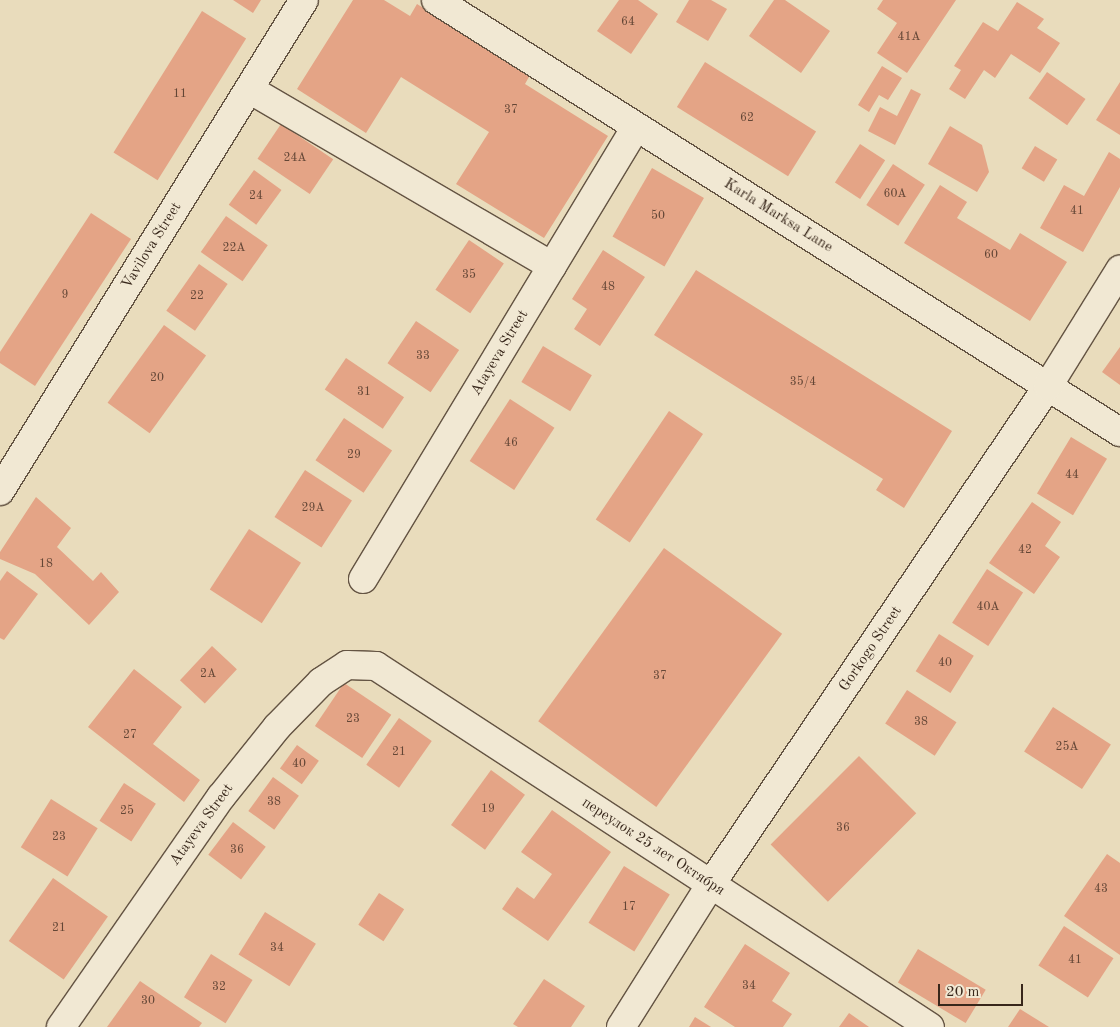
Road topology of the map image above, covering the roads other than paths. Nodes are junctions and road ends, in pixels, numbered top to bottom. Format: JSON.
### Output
{"nodes":[{"id":1,"x":304,"y":0,"type":"edge"},
{"id":2,"x":436,"y":0,"type":"edge"},
{"id":3,"x":249,"y":89,"type":"junction"},
{"id":4,"x":636,"y":127,"type":"junction"},
{"id":5,"x":552,"y":266,"type":"junction"},
{"id":6,"x":1120,"y":270,"type":"edge"},
{"id":7,"x":1048,"y":386,"type":"junction"},
{"id":8,"x":1120,"y":432,"type":"edge"},
{"id":9,"x":0,"y":491,"type":"edge"},
{"id":10,"x":363,"y":579,"type":"dead end"},
{"id":11,"x":376,"y":666,"type":"joint"},
{"id":12,"x":711,"y":884,"type":"junction"},
{"id":13,"x":61,"y":1027,"type":"edge"},
{"id":14,"x":621,"y":1027,"type":"edge"},
{"id":15,"x":930,"y":1027,"type":"edge"}],
"edges":[{"from":1,"to":3,"type":"street","name":"Vavilova Street"},
{"from":2,"to":4,"type":"street","name":"Karla Marksa Lane"},
{"from":3,"to":5,"type":"street"},
{"from":3,"to":9,"type":"street","name":"Vavilova Street"},
{"from":4,"to":5,"type":"street","name":"Atayeva Street"},
{"from":4,"to":7,"type":"street","name":"Karla Marksa Lane"},
{"from":5,"to":10,"type":"street","name":"Atayeva Street"},
{"from":6,"to":7,"type":"street","name":"Gorkogo Street"},
{"from":7,"to":8,"type":"street","name":"Karla Marksa Lane"},
{"from":7,"to":12,"type":"street","name":"Gorkogo Street"},
{"from":11,"to":12,"type":"street","name":"переулок 25 лет Октября"},
{"from":11,"to":13,"type":"street","name":"Atayeva Street"},
{"from":12,"to":14,"type":"street","name":"Gorkogo Street"},
{"from":12,"to":15,"type":"street","name":"переулок 25 лет Октября"}]}
